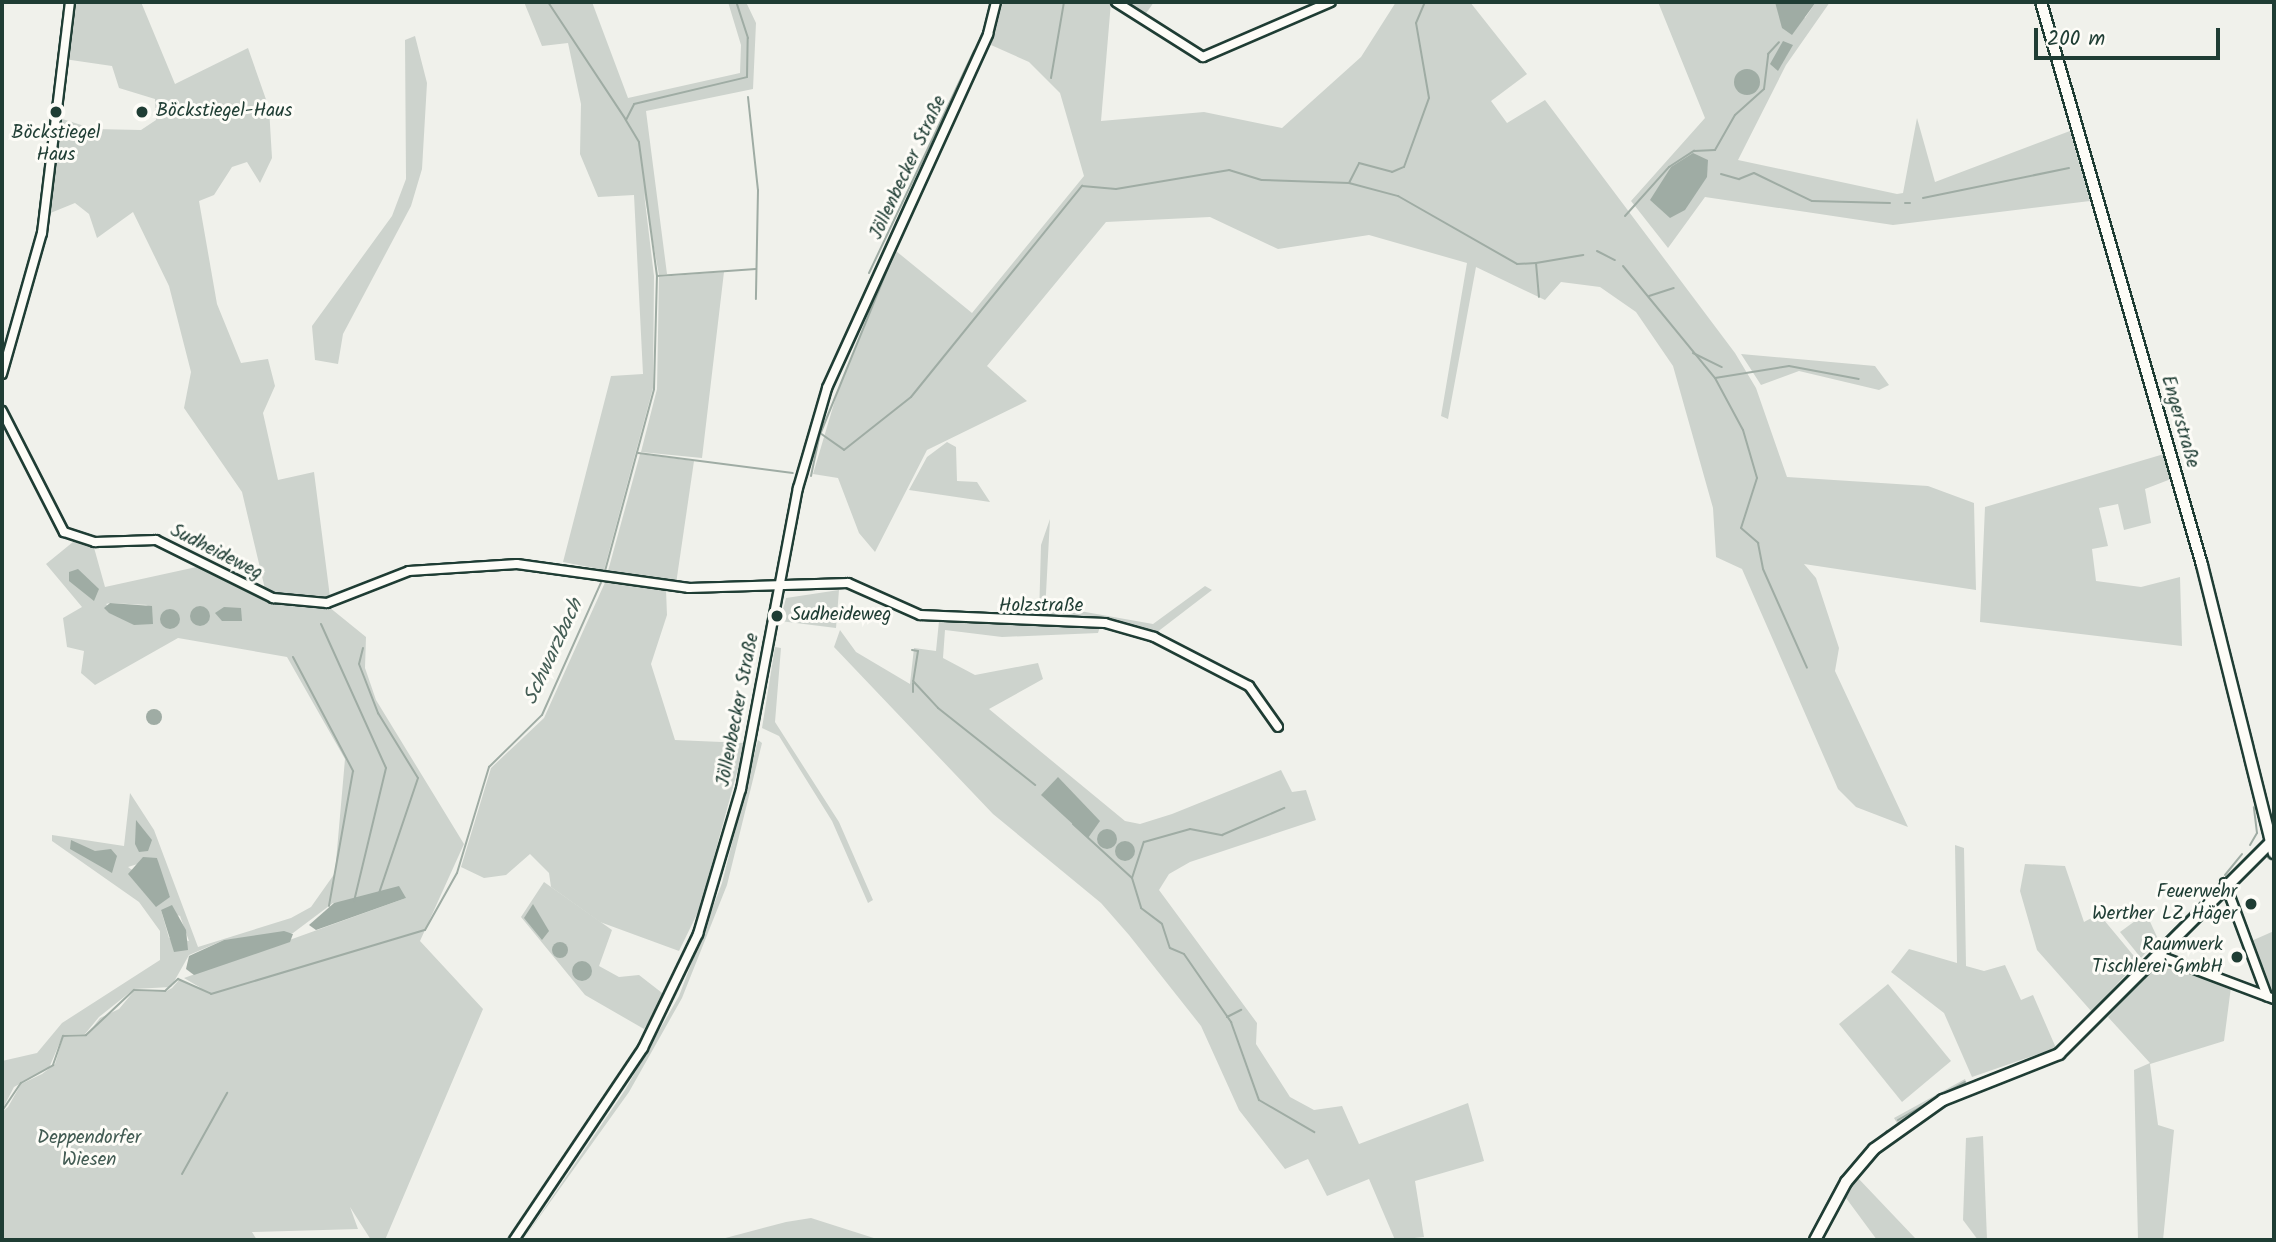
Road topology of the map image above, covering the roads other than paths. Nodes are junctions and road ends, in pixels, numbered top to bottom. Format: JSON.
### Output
{"nodes":[{"id":1,"x":70,"y":2,"type":"edge"},
{"id":2,"x":996,"y":2,"type":"edge"},
{"id":3,"x":1116,"y":2,"type":"edge"},
{"id":4,"x":1331,"y":2,"type":"edge"},
{"id":5,"x":2041,"y":2,"type":"edge"},
{"id":6,"x":2,"y":374,"type":"edge"},
{"id":7,"x":2,"y":411,"type":"edge"},
{"id":8,"x":777,"y":590,"type":"junction"},
{"id":9,"x":1278,"y":727,"type":"dead end"},
{"id":10,"x":2271,"y":848,"type":"edge"},
{"id":11,"x":2225,"y":883,"type":"junction"},
{"id":12,"x":2157,"y":955,"type":"junction"},
{"id":13,"x":2270,"y":998,"type":"edge"},
{"id":14,"x":514,"y":1240,"type":"edge"},
{"id":15,"x":1815,"y":1240,"type":"edge"}],
"edges":[{"from":1,"to":6,"type":"street"},
{"from":2,"to":8,"type":"street","name":"Jöllenbecker Straße"},
{"from":3,"to":4,"type":"street"},
{"from":5,"to":10,"type":"main road","name":"Engerstraße"},
{"from":7,"to":8,"type":"street","name":"Sudheideweg"},
{"from":8,"to":9,"type":"street","name":"Holzstraße"},
{"from":8,"to":14,"type":"street","name":"Jöllenbecker Straße"},
{"from":10,"to":11,"type":"main road"},
{"from":11,"to":12,"type":"main road"},
{"from":11,"to":13,"type":"street"},
{"from":12,"to":13,"type":"street"},
{"from":12,"to":15,"type":"main road"}]}
